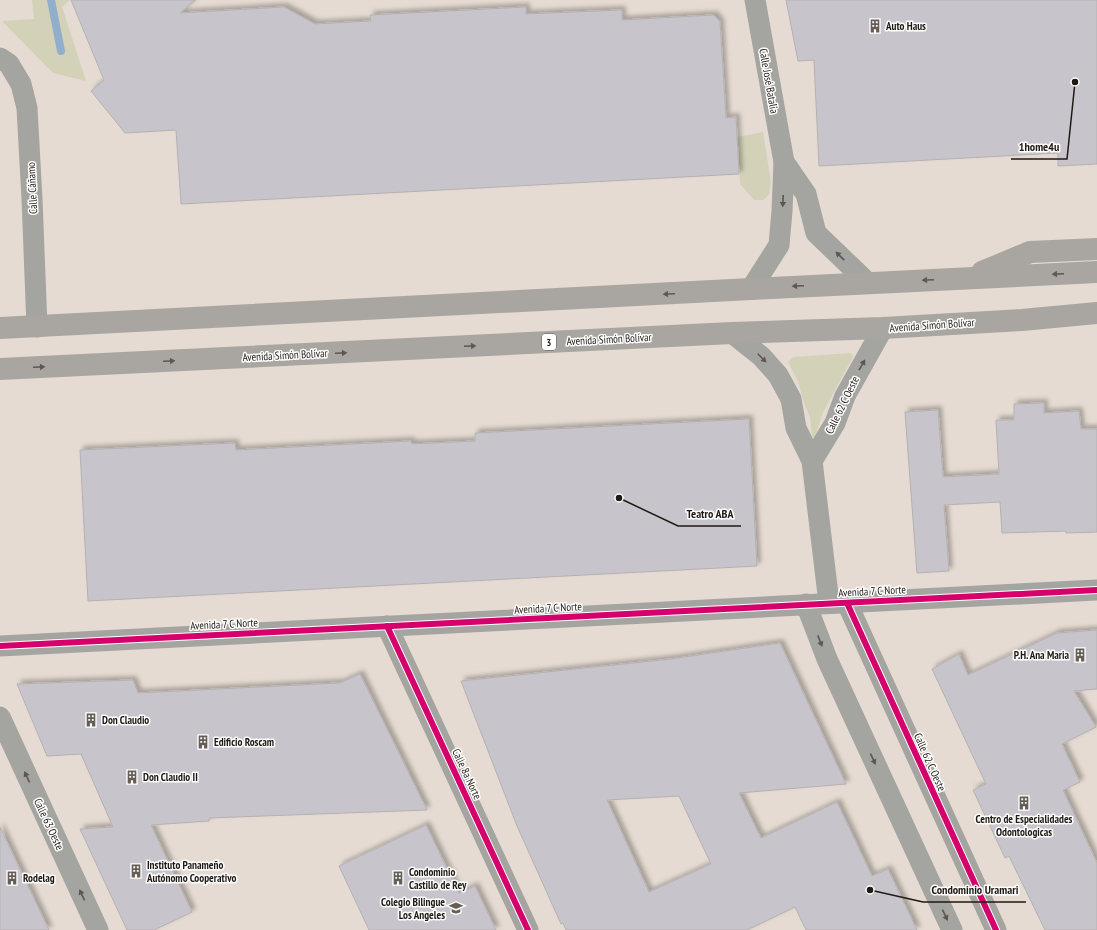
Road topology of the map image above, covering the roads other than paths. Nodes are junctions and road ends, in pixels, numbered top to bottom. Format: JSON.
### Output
{"nodes":[{"id":1,"x":755,"y":0,"type":"edge"},
{"id":2,"x":0,"y":58,"type":"edge"},
{"id":3,"x":784,"y":162,"type":"junction"},
{"id":4,"x":1097,"y":249,"type":"edge"},
{"id":5,"x":1097,"y":272,"type":"edge"},
{"id":6,"x":968,"y":278,"type":"junction"},
{"id":7,"x":868,"y":283,"type":"junction"},
{"id":8,"x":751,"y":289,"type":"junction"},
{"id":9,"x":1097,"y":313,"type":"edge"},
{"id":10,"x":1060,"y":316,"type":"junction"},
{"id":11,"x":1097,"y":324,"type":"edge"},
{"id":12,"x":37,"y":327,"type":"junction"},
{"id":13,"x":0,"y":328,"type":"edge"},
{"id":14,"x":884,"y":328,"type":"junction"},
{"id":15,"x":732,"y":333,"type":"junction"},
{"id":16,"x":0,"y":369,"type":"edge"},
{"id":17,"x":812,"y":461,"type":"junction"},
{"id":18,"x":1097,"y":590,"type":"edge"},
{"id":19,"x":838,"y":603,"type":"junction"},
{"id":20,"x":806,"y":604,"type":"junction"},
{"id":21,"x":387,"y":626,"type":"junction"},
{"id":22,"x":0,"y":646,"type":"edge"},
{"id":23,"x":0,"y":717,"type":"edge"},
{"id":24,"x":98,"y":930,"type":"edge"},
{"id":25,"x":528,"y":930,"type":"edge"},
{"id":26,"x":952,"y":930,"type":"edge"},
{"id":27,"x":996,"y":930,"type":"edge"}],
"edges":[{"from":1,"to":3,"type":"street","name":"Calle José Batalia"},
{"from":2,"to":12,"type":"street","name":"Calle Cáñamo"},
{"from":7,"to":3,"type":"street","name":"Calle José Batalia","one_way":true},
{"from":3,"to":8,"type":"street","name":"Calle José Batalia","one_way":true},
{"from":4,"to":6,"type":"main road"},
{"from":5,"to":6,"type":"main road","one_way":true},
{"from":6,"to":7,"type":"main road","one_way":true},
{"from":7,"to":8,"type":"main road","one_way":true},
{"from":8,"to":12,"type":"main road","one_way":true},
{"from":9,"to":10,"type":"main road","name":"Avenida Simón Bolívar","number":"3"},
{"from":10,"to":11,"type":"main road"},
{"from":10,"to":14,"type":"main road","name":"Avenida Simón Bolívar","number":"3"},
{"from":12,"to":13,"type":"main road"},
{"from":14,"to":15,"type":"main road","name":"Avenida Simón Bolívar","number":"3"},
{"from":17,"to":14,"type":"street","name":"Calle 62 C Oeste","one_way":true},
{"from":16,"to":15,"type":"main road","name":"Avenida Simón Bolívar","number":"3","one_way":true},
{"from":15,"to":17,"type":"street","name":"Calle 62 C Oeste","one_way":true},
{"from":17,"to":19,"type":"street","name":"Calle 62 C Oeste"},
{"from":18,"to":19,"type":"street","name":"Avenida 7 C Norte"},
{"from":19,"to":20,"type":"street","name":"Avenida 7 C Norte"},
{"from":19,"to":27,"type":"street","name":"Calle 62 C Oeste"},
{"from":20,"to":21,"type":"street","name":"Avenida 7 C Norte"},
{"from":20,"to":26,"type":"street","one_way":true},
{"from":21,"to":22,"type":"street","name":"Avenida 7 C Norte"},
{"from":21,"to":25,"type":"street","name":"Calle 8a Norte"},
{"from":24,"to":23,"type":"street","name":"Calle 63 Oeste","one_way":true}]}
